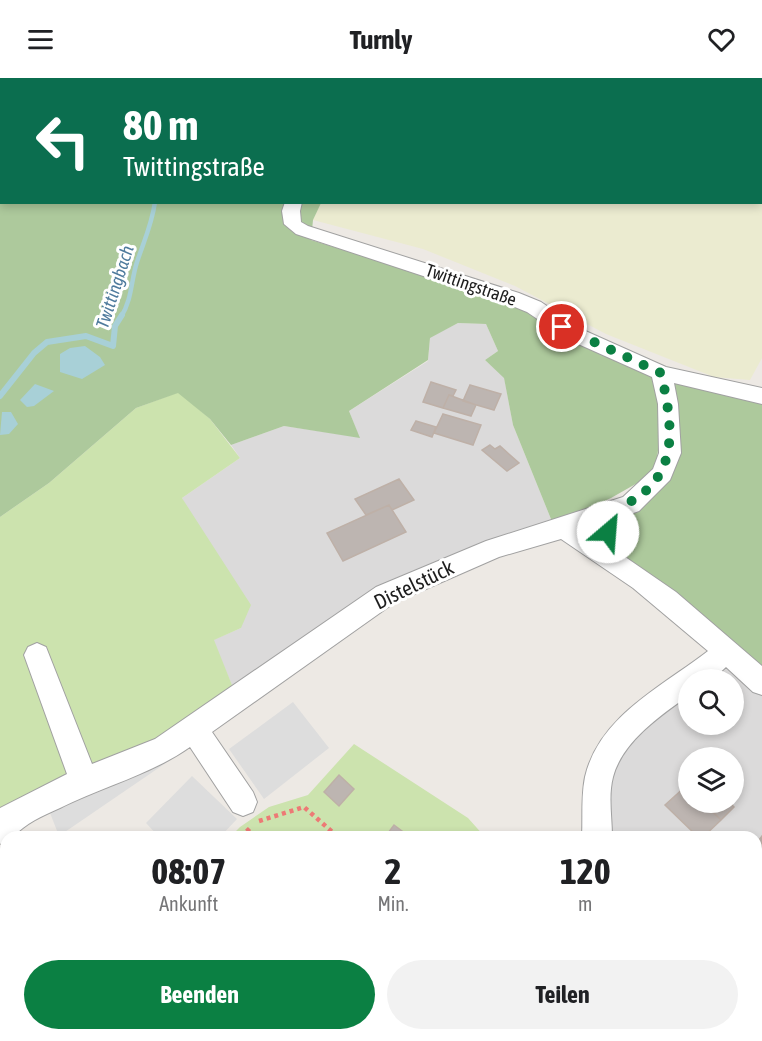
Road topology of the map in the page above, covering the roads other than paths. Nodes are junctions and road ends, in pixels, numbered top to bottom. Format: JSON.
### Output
{"nodes":[{"id":1,"x":293,"y":204,"type":"edge"},
{"id":2,"x":661,"y":373,"type":"junction"},
{"id":3,"x":762,"y":396,"type":"edge"},
{"id":4,"x":611,"y":511,"type":"junction"},
{"id":5,"x":564,"y":528,"type":"junction"},
{"id":6,"x":604,"y":552,"type":"junction"},
{"id":7,"x":728,"y":651,"type":"junction"},
{"id":8,"x":37,"y":655,"type":"dead end"},
{"id":9,"x":704,"y":669,"type":"edge"},
{"id":10,"x":762,"y":683,"type":"edge"},
{"id":11,"x":678,"y":689,"type":"edge"},
{"id":12,"x":193,"y":729,"type":"junction"},
{"id":13,"x":84,"y":781,"type":"junction"},
{"id":14,"x":243,"y":802,"type":"dead end"},
{"id":15,"x":0,"y":829,"type":"edge"},
{"id":16,"x":597,"y":831,"type":"edge"}],
"edges":[{"from":1,"to":2,"type":"lane","name":"Twittingstraße"},
{"from":2,"to":3,"type":"lane"},
{"from":2,"to":4,"type":"lane","name":"Distelstück"},
{"from":4,"to":5,"type":"lane","name":"Distelstück"},
{"from":4,"to":6,"type":"lane"},
{"from":5,"to":6,"type":"lane"},
{"from":5,"to":12,"type":"lane","name":"Distelstück"},
{"from":6,"to":7,"type":"lane"},
{"from":7,"to":9,"type":"lane"},
{"from":7,"to":10,"type":"lane"},
{"from":8,"to":13,"type":"lane"},
{"from":11,"to":16,"type":"lane"},
{"from":12,"to":13,"type":"lane","name":"Distelstück"},
{"from":12,"to":14,"type":"lane"},
{"from":13,"to":15,"type":"lane","name":"Distelstück"}]}
